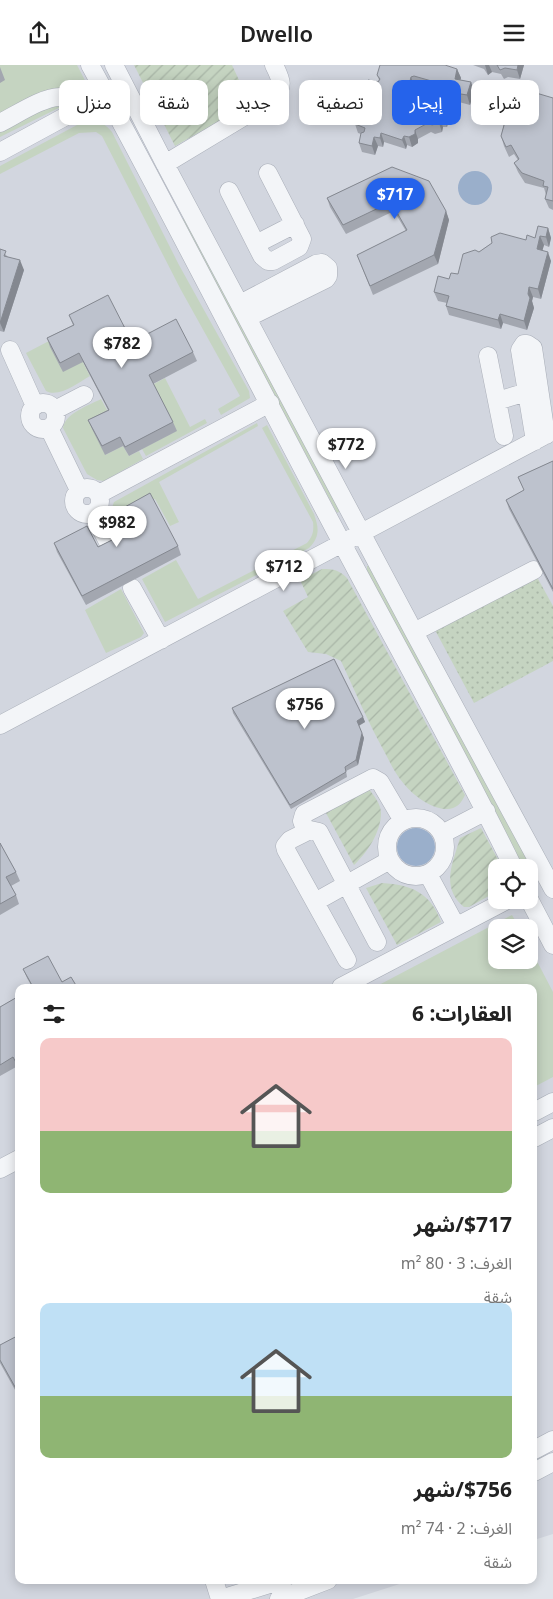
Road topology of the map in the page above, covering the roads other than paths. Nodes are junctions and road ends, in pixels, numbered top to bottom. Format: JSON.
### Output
{"nodes":[{"id":1,"x":90,"y":65,"type":"edge"},
{"id":2,"x":114,"y":65,"type":"edge"},
{"id":3,"x":274,"y":65,"type":"edge"},
{"id":4,"x":98,"y":80,"type":"edge"},
{"id":5,"x":122,"y":80,"type":"edge"},
{"id":6,"x":130,"y":96,"type":"edge"},
{"id":7,"x":59,"y":97,"type":"edge"},
{"id":8,"x":59,"y":120,"type":"edge"},
{"id":9,"x":0,"y":123,"type":"edge"},
{"id":10,"x":123,"y":125,"type":"edge"},
{"id":11,"x":0,"y":152,"type":"edge"},
{"id":12,"x":165,"y":164,"type":"junction"},
{"id":13,"x":268,"y":173,"type":"dead end"},
{"id":14,"x":229,"y":191,"type":"dead end"},
{"id":15,"x":187,"y":206,"type":"junction"},
{"id":16,"x":171,"y":216,"type":"junction"},
{"id":17,"x":294,"y":224,"type":"junction"},
{"id":18,"x":256,"y":244,"type":"junction"},
{"id":19,"x":275,"y":260,"type":"junction"},
{"id":20,"x":286,"y":280,"type":"junction"},
{"id":21,"x":244,"y":311,"type":"junction"},
{"id":22,"x":10,"y":350,"type":"dead end"},
{"id":23,"x":488,"y":356,"type":"dead end"},
{"id":24,"x":527,"y":392,"type":"junction"},
{"id":25,"x":84,"y":395,"type":"dead end"},
{"id":26,"x":497,"y":401,"type":"junction"},
{"id":27,"x":270,"y":403,"type":"junction"},
{"id":28,"x":35,"y":405,"type":"junction"},
{"id":29,"x":55,"y":410,"type":"junction"},
{"id":30,"x":49,"y":428,"type":"junction"},
{"id":31,"x":504,"y":436,"type":"dead end"},
{"id":32,"x":545,"y":436,"type":"edge"},
{"id":33,"x":79,"y":490,"type":"junction"},
{"id":34,"x":99,"y":494,"type":"junction"},
{"id":35,"x":93,"y":513,"type":"junction"},
{"id":36,"x":361,"y":533,"type":"junction"},
{"id":37,"x":108,"y":542,"type":"edge"},
{"id":38,"x":342,"y":543,"type":"junction"},
{"id":39,"x":534,"y":570,"type":"dead end"},
{"id":40,"x":132,"y":588,"type":"dead end"},
{"id":41,"x":414,"y":632,"type":"junction"},
{"id":42,"x":160,"y":639,"type":"junction"},
{"id":43,"x":0,"y":725,"type":"edge"},
{"id":44,"x":486,"y":811,"type":"junction"},
{"id":45,"x":404,"y":821,"type":"junction"},
{"id":46,"x":306,"y":832,"type":"junction"},
{"id":47,"x":442,"y":834,"type":"junction"},
{"id":48,"x":509,"y":859,"type":"edge"},
{"id":49,"x":390,"y":860,"type":"junction"},
{"id":50,"x":428,"y":874,"type":"junction"},
{"id":51,"x":551,"y":881,"type":"edge"},
{"id":52,"x":346,"y":884,"type":"junction"},
{"id":53,"x":538,"y":886,"type":"edge"},
{"id":54,"x":315,"y":902,"type":"junction"},
{"id":55,"x":489,"y":909,"type":"edge"},
{"id":56,"x":534,"y":909,"type":"edge"},
{"id":57,"x":456,"y":926,"type":"junction"},
{"id":58,"x":377,"y":942,"type":"dead end"},
{"id":59,"x":553,"y":945,"type":"edge"},
{"id":60,"x":347,"y":960,"type":"dead end"},
{"id":61,"x":347,"y":984,"type":"edge"},
{"id":62,"x":553,"y":1102,"type":"edge"},
{"id":63,"x":537,"y":1110,"type":"edge"},
{"id":64,"x":553,"y":1128,"type":"edge"},
{"id":65,"x":537,"y":1136,"type":"edge"},
{"id":66,"x":15,"y":1161,"type":"edge"},
{"id":67,"x":0,"y":1169,"type":"edge"},
{"id":68,"x":553,"y":1440,"type":"edge"},
{"id":69,"x":537,"y":1448,"type":"edge"},
{"id":70,"x":553,"y":1462,"type":"edge"},
{"id":71,"x":537,"y":1470,"type":"edge"},
{"id":72,"x":215,"y":1584,"type":"edge"},
{"id":73,"x":270,"y":1584,"type":"edge"},
{"id":74,"x":318,"y":1584,"type":"edge"},
{"id":75,"x":220,"y":1599,"type":"edge"},
{"id":76,"x":279,"y":1599,"type":"edge"}],
"edges":[{"from":1,"to":4,"type":"street"},
{"from":2,"to":5,"type":"street"},
{"from":3,"to":12,"type":"street"},
{"from":6,"to":12,"type":"street"},
{"from":7,"to":9,"type":"street"},
{"from":8,"to":11,"type":"street"},
{"from":10,"to":16,"type":"street"},
{"from":12,"to":15,"type":"street"},
{"from":13,"to":17,"type":"street"},
{"from":14,"to":18,"type":"street"},
{"from":15,"to":16,"type":"street"},
{"from":15,"to":21,"type":"street"},
{"from":16,"to":27,"type":"street"},
{"from":17,"to":18,"type":"street"},
{"from":17,"to":19,"type":"street"},
{"from":18,"to":19,"type":"street"},
{"from":19,"to":20,"type":"street"},
{"from":20,"to":21,"type":"street"},
{"from":20,"to":21,"type":"street"},
{"from":21,"to":36,"type":"street"},
{"from":22,"to":28,"type":"street"},
{"from":23,"to":26,"type":"street"},
{"from":24,"to":26,"type":"street"},
{"from":24,"to":32,"type":"street"},
{"from":24,"to":32,"type":"street"},
{"from":25,"to":29,"type":"street"},
{"from":26,"to":31,"type":"street"},
{"from":27,"to":34,"type":"street"},
{"from":27,"to":38,"type":"street"},
{"from":28,"to":29,"type":"street"},
{"from":28,"to":30,"type":"street"},
{"from":29,"to":30,"type":"street"},
{"from":30,"to":33,"type":"street"},
{"from":32,"to":36,"type":"street"},
{"from":33,"to":34,"type":"street"},
{"from":33,"to":35,"type":"street"},
{"from":34,"to":35,"type":"street"},
{"from":35,"to":37,"type":"street"},
{"from":36,"to":38,"type":"street"},
{"from":36,"to":41,"type":"street"},
{"from":38,"to":42,"type":"street"},
{"from":38,"to":44,"type":"street"},
{"from":39,"to":41,"type":"street"},
{"from":40,"to":42,"type":"street"},
{"from":41,"to":51,"type":"street"},
{"from":42,"to":43,"type":"street"},
{"from":44,"to":47,"type":"street"},
{"from":44,"to":48,"type":"street"},
{"from":45,"to":46,"type":"street"},
{"from":45,"to":47,"type":"street"},
{"from":45,"to":49,"type":"street"},
{"from":46,"to":52,"type":"street"},
{"from":46,"to":54,"type":"street"},
{"from":47,"to":50,"type":"street"},
{"from":49,"to":50,"type":"street"},
{"from":49,"to":52,"type":"street"},
{"from":50,"to":57,"type":"street"},
{"from":51,"to":53,"type":"street"},
{"from":52,"to":54,"type":"street"},
{"from":52,"to":58,"type":"street"},
{"from":54,"to":60,"type":"street"},
{"from":55,"to":57,"type":"street"},
{"from":56,"to":59,"type":"street"},
{"from":57,"to":61,"type":"street"},
{"from":62,"to":63,"type":"street"},
{"from":64,"to":65,"type":"street"},
{"from":66,"to":67,"type":"street"},
{"from":68,"to":69,"type":"street"},
{"from":70,"to":71,"type":"street"},
{"from":72,"to":75,"type":"street"},
{"from":73,"to":75,"type":"street"},
{"from":74,"to":76,"type":"street"}]}
